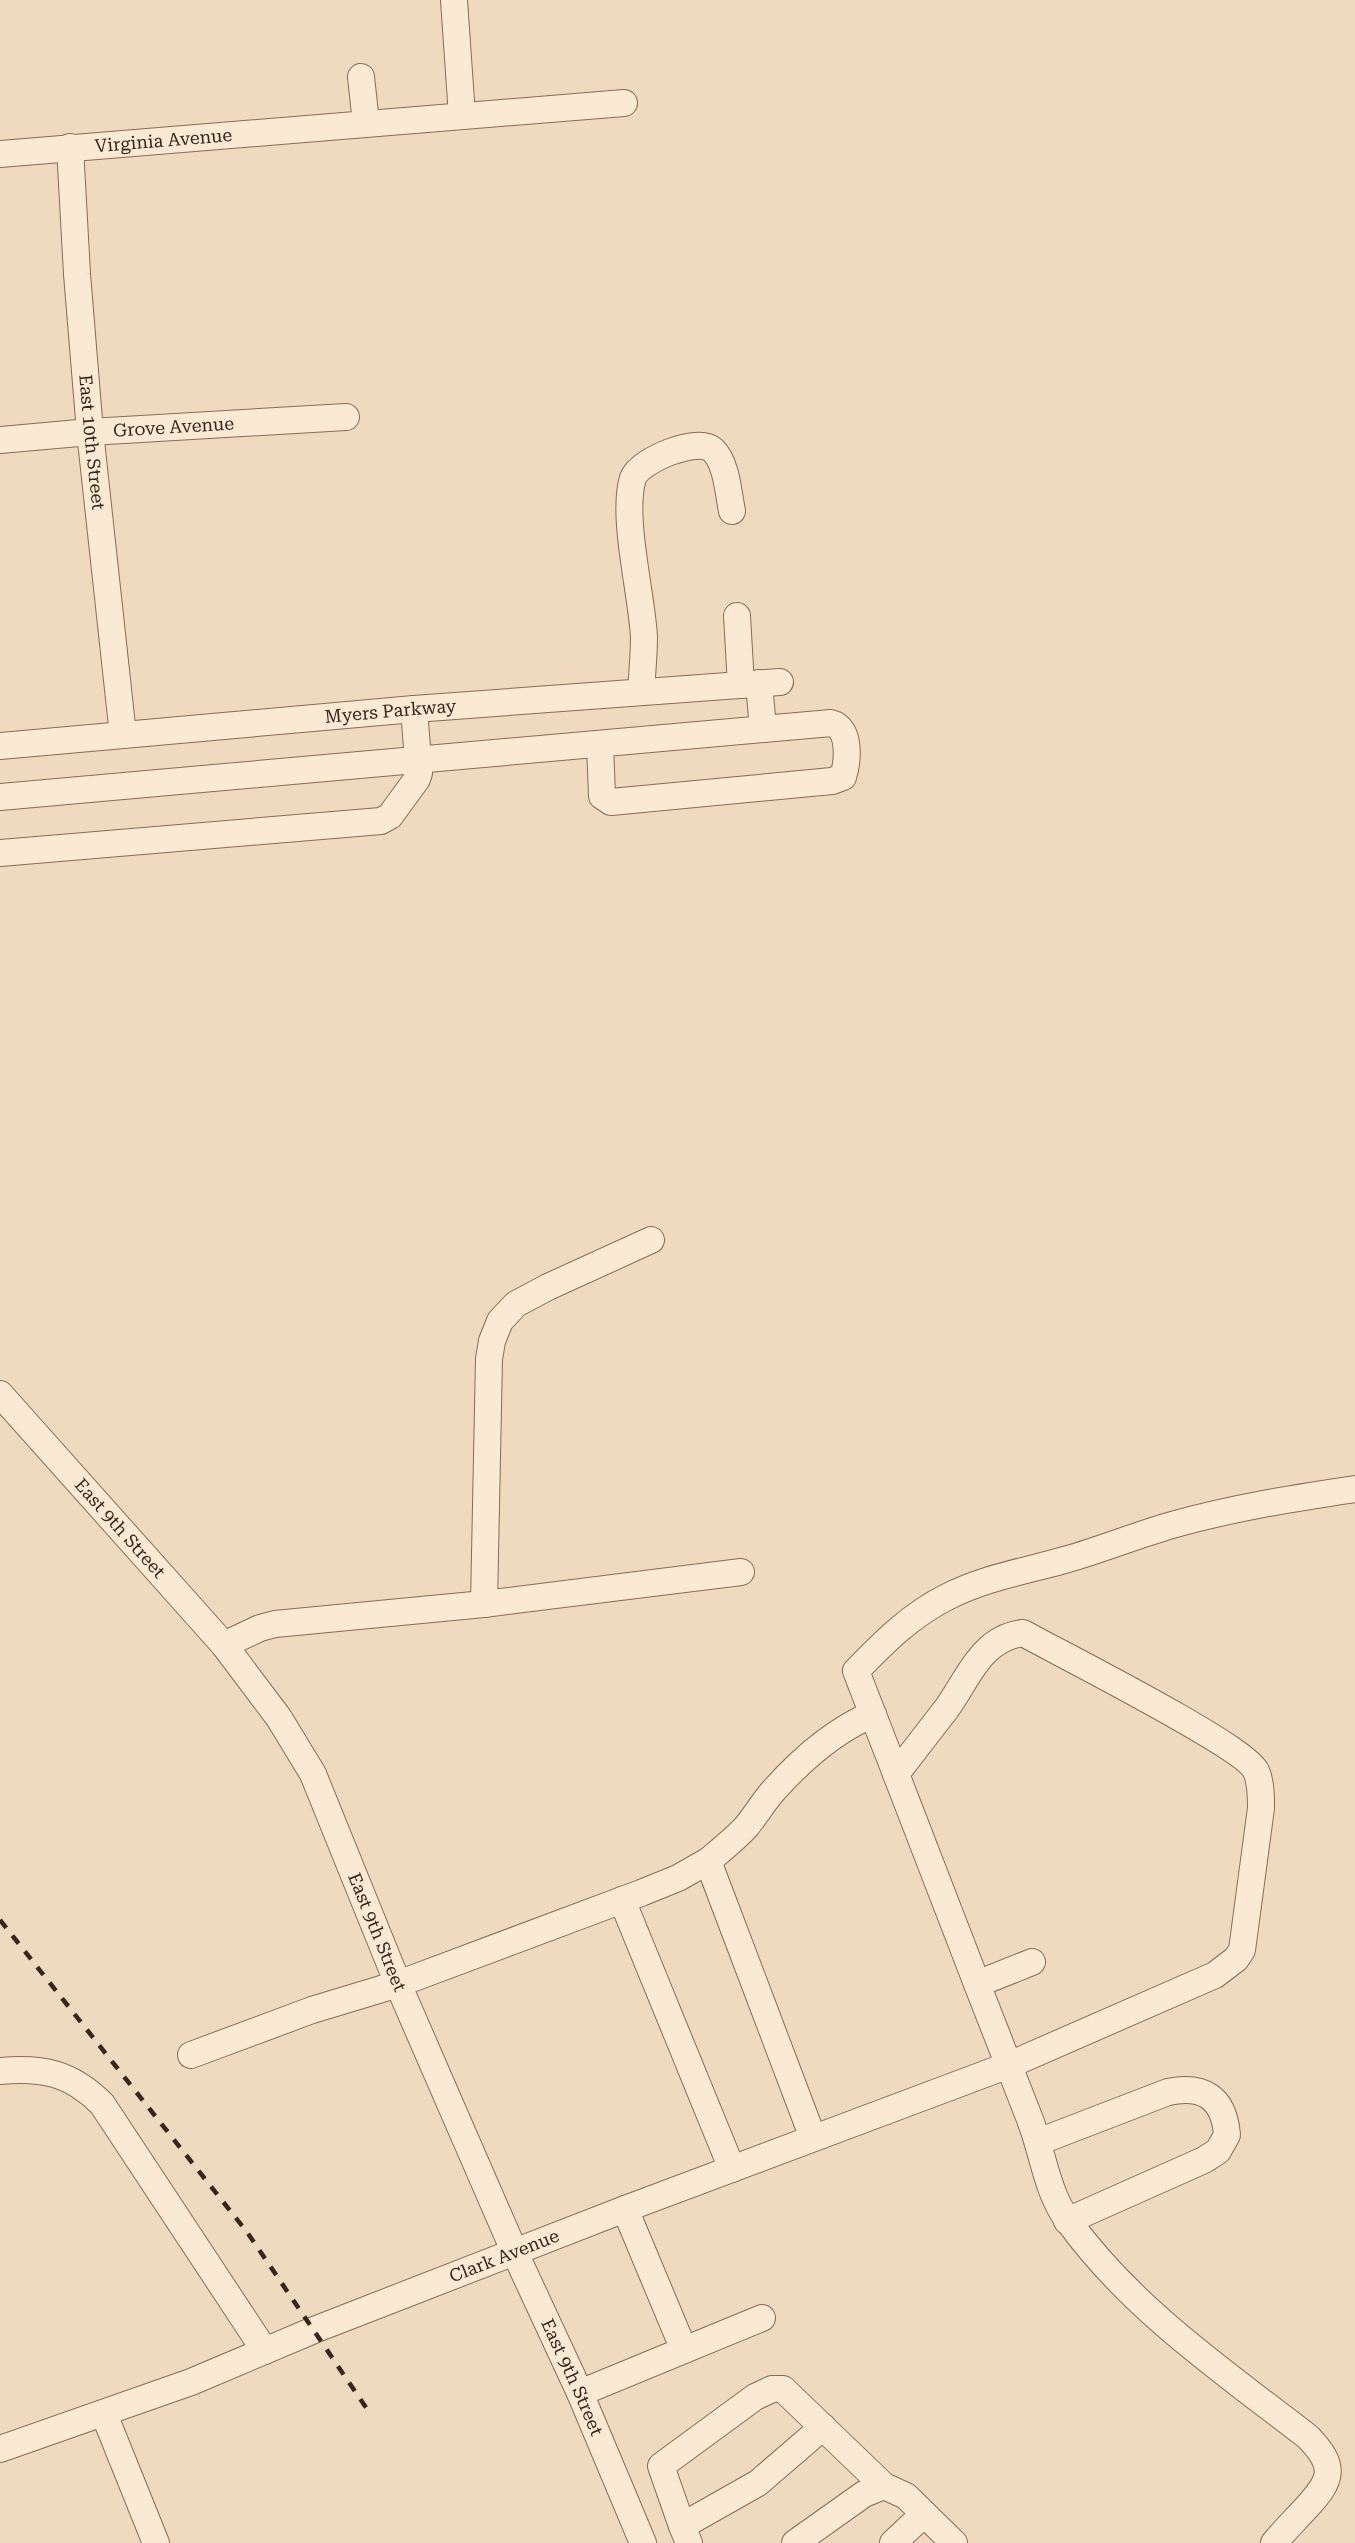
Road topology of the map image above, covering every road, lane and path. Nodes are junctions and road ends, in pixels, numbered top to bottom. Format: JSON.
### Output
{"nodes":[{"id":1,"x":454,"y":0,"type":"edge"},
{"id":2,"x":361,"y":77,"type":"dead end"},
{"id":3,"x":624,"y":103,"type":"dead end"},
{"id":4,"x":462,"y":116,"type":"junction"},
{"id":5,"x":366,"y":123,"type":"junction"},
{"id":6,"x":70,"y":147,"type":"junction"},
{"id":7,"x":0,"y":154,"type":"edge"},
{"id":8,"x":346,"y":417,"type":"dead end"},
{"id":9,"x":90,"y":432,"type":"junction"},
{"id":10,"x":0,"y":440,"type":"edge"},
{"id":11,"x":732,"y":511,"type":"dead end"},
{"id":12,"x":737,"y":616,"type":"dead end"},
{"id":13,"x":760,"y":683,"type":"junction"},
{"id":14,"x":641,"y":692,"type":"junction"},
{"id":15,"x":414,"y":709,"type":"junction"},
{"id":16,"x":763,"y":729,"type":"junction"},
{"id":17,"x":123,"y":735,"type":"junction"},
{"id":18,"x":600,"y":744,"type":"junction"},
{"id":19,"x":0,"y":746,"type":"edge"},
{"id":20,"x":418,"y":760,"type":"junction"},
{"id":21,"x":0,"y":797,"type":"edge"},
{"id":22,"x":0,"y":854,"type":"edge"},
{"id":23,"x":651,"y":1240,"type":"dead end"},
{"id":24,"x":0,"y":1394,"type":"edge"},
{"id":25,"x":1355,"y":1489,"type":"edge"},
{"id":26,"x":741,"y":1572,"type":"dead end"},
{"id":27,"x":484,"y":1604,"type":"junction"},
{"id":28,"x":224,"y":1645,"type":"junction"},
{"id":29,"x":873,"y":1714,"type":"junction"},
{"id":30,"x":896,"y":1774,"type":"junction"},
{"id":31,"x":708,"y":1861,"type":"junction"},
{"id":32,"x":622,"y":1900,"type":"junction"},
{"id":33,"x":1032,"y":1962,"type":"dead end"},
{"id":34,"x":398,"y":1984,"type":"junction"},
{"id":35,"x":978,"y":1984,"type":"junction"},
{"id":36,"x":191,"y":2055,"type":"dead end"},
{"id":37,"x":1009,"y":2065,"type":"junction"},
{"id":38,"x":0,"y":2071,"type":"edge"},
{"id":39,"x":813,"y":2138,"type":"junction"},
{"id":40,"x":1038,"y":2142,"type":"junction"},
{"id":41,"x":732,"y":2169,"type":"junction"},
{"id":42,"x":625,"y":2209,"type":"junction"},
{"id":43,"x":1067,"y":2221,"type":"junction"},
{"id":44,"x":515,"y":2253,"type":"junction"},
{"id":45,"x":762,"y":2318,"type":"dead end"},
{"id":46,"x":684,"y":2350,"type":"junction"},
{"id":47,"x":265,"y":2351,"type":"junction"},
{"id":48,"x":580,"y":2393,"type":"junction"},
{"id":49,"x":104,"y":2414,"type":"junction"},
{"id":50,"x":823,"y":2427,"type":"junction"},
{"id":51,"x":0,"y":2449,"type":"edge"},
{"id":52,"x":884,"y":2486,"type":"junction"},
{"id":53,"x":924,"y":2514,"type":"junction"},
{"id":54,"x":685,"y":2534,"type":"edge"},
{"id":55,"x":156,"y":2543,"type":"edge"},
{"id":56,"x":643,"y":2543,"type":"edge"},
{"id":57,"x":795,"y":2543,"type":"edge"},
{"id":58,"x":893,"y":2543,"type":"edge"},
{"id":59,"x":954,"y":2543,"type":"edge"},
{"id":60,"x":1274,"y":2543,"type":"edge"}],
"edges":[{"from":1,"to":4,"type":"street"},
{"from":2,"to":5,"type":"street"},
{"from":3,"to":4,"type":"street","name":"Virginia Avenue"},
{"from":4,"to":5,"type":"street","name":"Virginia Avenue"},
{"from":5,"to":6,"type":"street","name":"Virginia Avenue"},
{"from":6,"to":7,"type":"street","name":"Virginia Avenue"},
{"from":6,"to":9,"type":"street","name":"East 10th Street"},
{"from":8,"to":9,"type":"street","name":"Grove Avenue"},
{"from":9,"to":10,"type":"street","name":"Grove Avenue"},
{"from":9,"to":17,"type":"street","name":"East 10th Street"},
{"from":11,"to":14,"type":"street"},
{"from":12,"to":13,"type":"street"},
{"from":13,"to":14,"type":"street","name":"Myers Parkway"},
{"from":13,"to":16,"type":"street"},
{"from":14,"to":15,"type":"street","name":"Myers Parkway"},
{"from":15,"to":17,"type":"street","name":"Myers Parkway"},
{"from":15,"to":20,"type":"street"},
{"from":16,"to":18,"type":"street"},
{"from":16,"to":18,"type":"street"},
{"from":17,"to":19,"type":"street","name":"Myers Parkway"},
{"from":18,"to":20,"type":"street"},
{"from":20,"to":21,"type":"street"},
{"from":20,"to":22,"type":"street"},
{"from":23,"to":27,"type":"street"},
{"from":24,"to":28,"type":"street","name":"East 9th Street"},
{"from":25,"to":29,"type":"street"},
{"from":26,"to":27,"type":"street"},
{"from":27,"to":28,"type":"street"},
{"from":28,"to":34,"type":"street","name":"East 9th Street"},
{"from":29,"to":30,"type":"street"},
{"from":29,"to":31,"type":"street"},
{"from":30,"to":35,"type":"street"},
{"from":30,"to":37,"type":"street","name":"Clark Avenue"},
{"from":31,"to":32,"type":"street"},
{"from":31,"to":39,"type":"street"},
{"from":32,"to":34,"type":"street"},
{"from":32,"to":41,"type":"street"},
{"from":33,"to":35,"type":"street"},
{"from":34,"to":36,"type":"street"},
{"from":34,"to":44,"type":"street","name":"East 9th Street"},
{"from":35,"to":37,"type":"street"},
{"from":37,"to":39,"type":"street","name":"Clark Avenue"},
{"from":37,"to":40,"type":"street"},
{"from":38,"to":47,"type":"street"},
{"from":39,"to":41,"type":"street","name":"Clark Avenue"},
{"from":40,"to":43,"type":"street"},
{"from":40,"to":43,"type":"street"},
{"from":41,"to":42,"type":"street","name":"Clark Avenue"},
{"from":42,"to":44,"type":"street","name":"Clark Avenue"},
{"from":42,"to":46,"type":"street"},
{"from":43,"to":60,"type":"street"},
{"from":44,"to":47,"type":"street","name":"Clark Avenue"},
{"from":44,"to":48,"type":"street","name":"East 9th Street"},
{"from":45,"to":46,"type":"street"},
{"from":46,"to":48,"type":"street"},
{"from":47,"to":49,"type":"street","name":"Clark Avenue"},
{"from":48,"to":56,"type":"street","name":"East 9th Street"},
{"from":49,"to":51,"type":"street","name":"Clark Avenue"},
{"from":49,"to":55,"type":"street"},
{"from":50,"to":52,"type":"street"},
{"from":50,"to":54,"type":"street"},
{"from":50,"to":54,"type":"street"},
{"from":52,"to":53,"type":"street"},
{"from":52,"to":57,"type":"street"},
{"from":53,"to":58,"type":"street"},
{"from":53,"to":59,"type":"street"}]}
